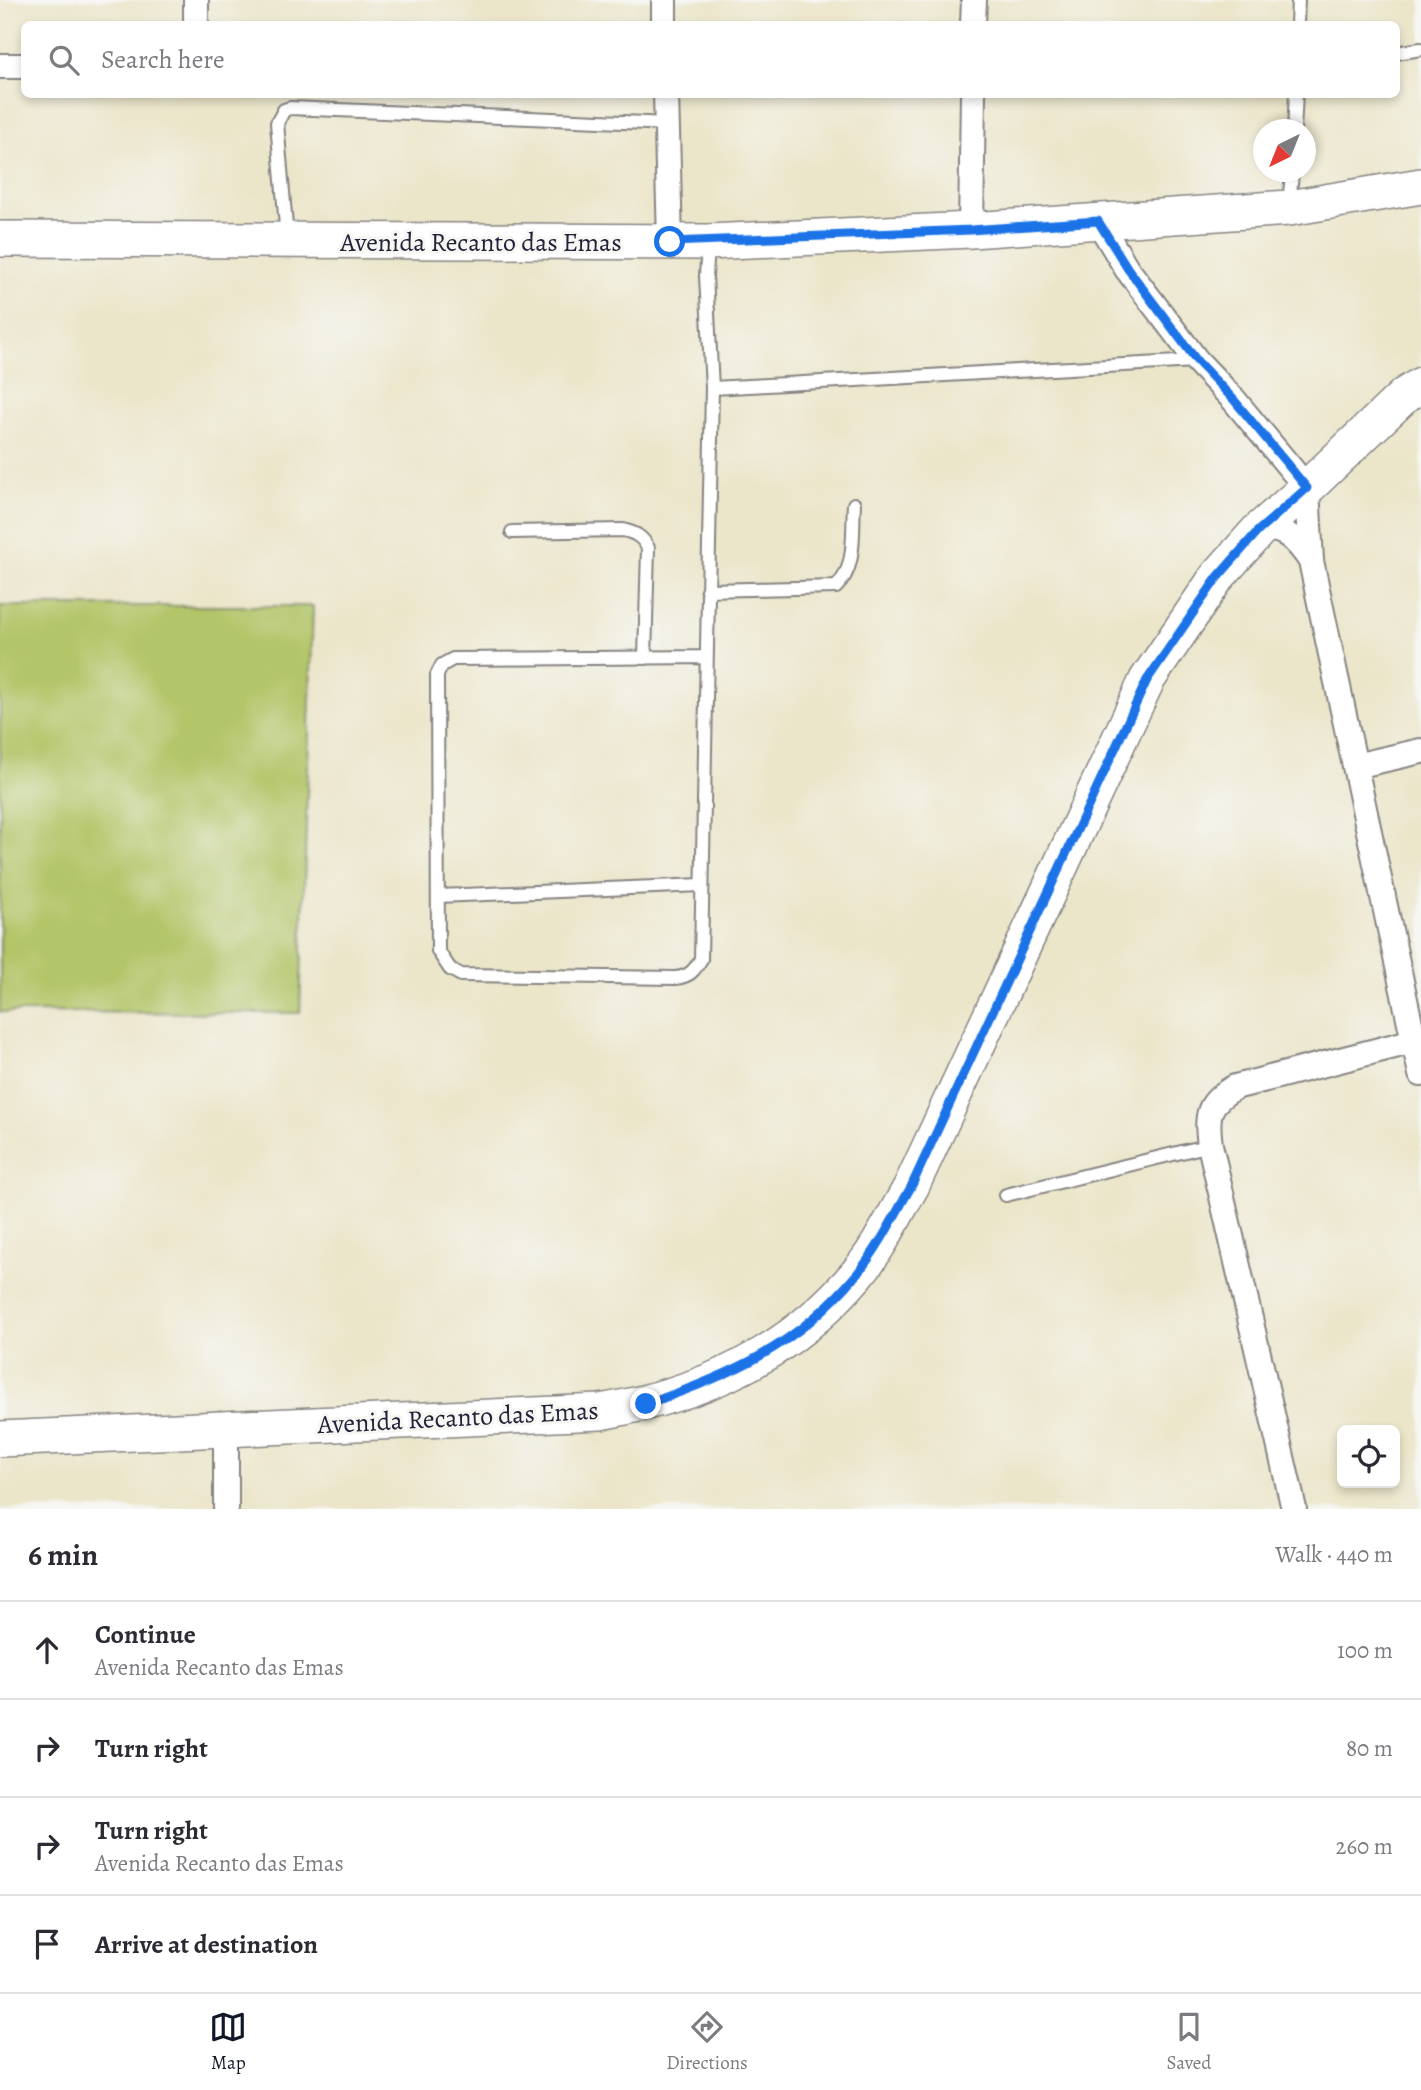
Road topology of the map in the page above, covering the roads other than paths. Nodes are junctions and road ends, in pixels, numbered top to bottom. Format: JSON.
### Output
{"nodes":[{"id":1,"x":196,"y":0,"type":"edge"},
{"id":2,"x":664,"y":0,"type":"edge"},
{"id":3,"x":974,"y":0,"type":"edge"},
{"id":4,"x":1297,"y":0,"type":"edge"},
{"id":5,"x":196,"y":21,"type":"edge"},
{"id":6,"x":664,"y":21,"type":"edge"},
{"id":7,"x":973,"y":21,"type":"edge"},
{"id":8,"x":1297,"y":21,"type":"edge"},
{"id":9,"x":1421,"y":49,"type":"edge"},
{"id":10,"x":1400,"y":52,"type":"edge"},
{"id":11,"x":0,"y":66,"type":"edge"},
{"id":12,"x":21,"y":66,"type":"edge"},
{"id":13,"x":666,"y":98,"type":"edge"},
{"id":14,"x":973,"y":98,"type":"edge"},
{"id":15,"x":1296,"y":98,"type":"edge"},
{"id":16,"x":1295,"y":119,"type":"edge"},
{"id":17,"x":668,"y":124,"type":"junction"},
{"id":18,"x":1291,"y":182,"type":"edge"},
{"id":19,"x":1421,"y":186,"type":"edge"},
{"id":20,"x":1289,"y":208,"type":"junction"},
{"id":21,"x":1098,"y":221,"type":"junction"},
{"id":22,"x":971,"y":230,"type":"junction"},
{"id":23,"x":0,"y":239,"type":"edge"},
{"id":24,"x":287,"y":242,"type":"junction"},
{"id":25,"x":670,"y":242,"type":"junction"},
{"id":26,"x":708,"y":242,"type":"junction"},
{"id":27,"x":1197,"y":361,"type":"junction"},
{"id":28,"x":1421,"y":385,"type":"edge"},
{"id":29,"x":712,"y":388,"type":"junction"},
{"id":30,"x":1307,"y":488,"type":"junction"},
{"id":31,"x":854,"y":504,"type":"dead end"},
{"id":32,"x":1258,"y":531,"type":"junction"},
{"id":33,"x":512,"y":532,"type":"dead end"},
{"id":34,"x":1311,"y":561,"type":"junction"},
{"id":35,"x":707,"y":590,"type":"junction"},
{"id":36,"x":705,"y":657,"type":"junction"},
{"id":37,"x":645,"y":658,"type":"junction"},
{"id":38,"x":1421,"y":751,"type":"edge"},
{"id":39,"x":1355,"y":766,"type":"junction"},
{"id":40,"x":702,"y":885,"type":"junction"},
{"id":41,"x":438,"y":896,"type":"junction"},
{"id":42,"x":1414,"y":1041,"type":"junction"},
{"id":43,"x":1421,"y":1074,"type":"edge"},
{"id":44,"x":1210,"y":1145,"type":"junction"},
{"id":45,"x":1006,"y":1195,"type":"dead end"},
{"id":46,"x":226,"y":1429,"type":"junction"},
{"id":47,"x":0,"y":1440,"type":"edge"},
{"id":48,"x":226,"y":1509,"type":"edge"},
{"id":49,"x":1294,"y":1509,"type":"edge"}],
"edges":[{"from":1,"to":5,"type":"street"},
{"from":2,"to":6,"type":"street"},
{"from":3,"to":7,"type":"street"},
{"from":4,"to":8,"type":"lane"},
{"from":9,"to":10,"type":"lane"},
{"from":11,"to":12,"type":"street"},
{"from":13,"to":17,"type":"street"},
{"from":14,"to":22,"type":"street"},
{"from":15,"to":16,"type":"lane"},
{"from":17,"to":24,"type":"lane"},
{"from":17,"to":25,"type":"street"},
{"from":18,"to":20,"type":"lane"},
{"from":19,"to":20,"type":"main road","name":"Avenida Recanto das Emas"},
{"from":20,"to":21,"type":"main road","name":"Avenida Recanto das Emas"},
{"from":21,"to":22,"type":"main road","name":"Avenida Recanto das Emas"},
{"from":21,"to":27,"type":"street"},
{"from":22,"to":26,"type":"main road","name":"Avenida Recanto das Emas"},
{"from":23,"to":24,"type":"main road","name":"Avenida Recanto das Emas"},
{"from":24,"to":25,"type":"main road","name":"Avenida Recanto das Emas"},
{"from":25,"to":26,"type":"main road","name":"Avenida Recanto das Emas"},
{"from":26,"to":29,"type":"lane"},
{"from":27,"to":29,"type":"lane"},
{"from":27,"to":30,"type":"street"},
{"from":28,"to":30,"type":"main road","name":"Avenida Recanto das Emas"},
{"from":29,"to":35,"type":"lane"},
{"from":30,"to":32,"type":"main road","name":"Avenida Recanto das Emas"},
{"from":30,"to":34,"type":"street"},
{"from":31,"to":35,"type":"lane"},
{"from":32,"to":34,"type":"street"},
{"from":32,"to":46,"type":"main road","name":"Avenida Recanto das Emas"},
{"from":33,"to":37,"type":"lane"},
{"from":34,"to":39,"type":"street"},
{"from":35,"to":36,"type":"lane"},
{"from":36,"to":37,"type":"lane"},
{"from":36,"to":40,"type":"lane"},
{"from":37,"to":41,"type":"lane"},
{"from":38,"to":39,"type":"street"},
{"from":39,"to":42,"type":"street"},
{"from":40,"to":41,"type":"lane"},
{"from":40,"to":41,"type":"lane"},
{"from":42,"to":43,"type":"street"},
{"from":42,"to":44,"type":"street"},
{"from":44,"to":45,"type":"lane"},
{"from":44,"to":49,"type":"street"},
{"from":46,"to":47,"type":"main road","name":"Avenida Recanto das Emas"},
{"from":46,"to":48,"type":"street"}]}
